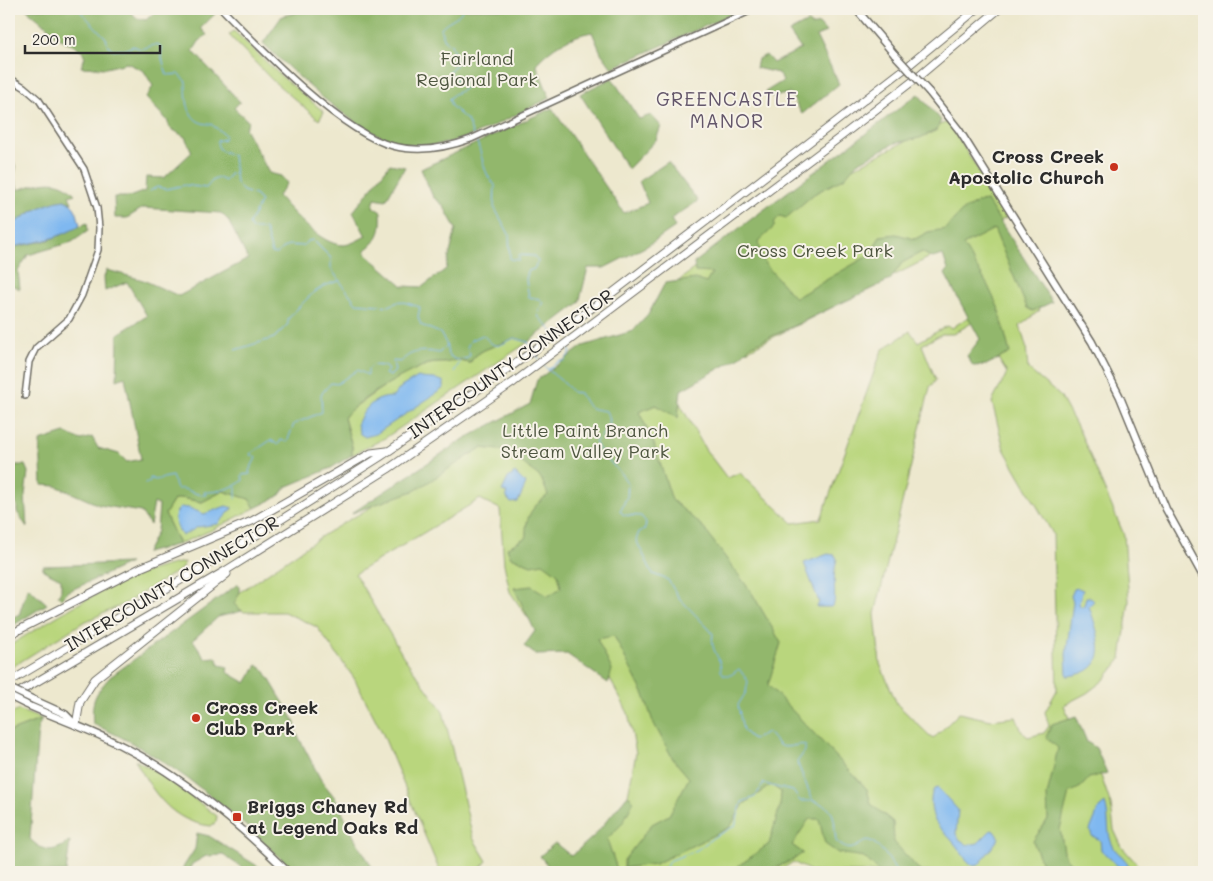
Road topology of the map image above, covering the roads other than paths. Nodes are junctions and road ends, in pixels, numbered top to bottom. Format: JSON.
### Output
{"nodes":[{"id":1,"x":222,"y":9,"type":"edge"},
{"id":2,"x":754,"y":9,"type":"edge"},
{"id":3,"x":856,"y":9,"type":"edge"},
{"id":4,"x":977,"y":9,"type":"edge"},
{"id":5,"x":999,"y":9,"type":"edge"},
{"id":6,"x":9,"y":78,"type":"edge"},
{"id":7,"x":25,"y":396,"type":"dead end"},
{"id":8,"x":387,"y":451,"type":"junction"},
{"id":9,"x":259,"y":550,"type":"junction"},
{"id":10,"x":1204,"y":578,"type":"edge"},
{"id":11,"x":9,"y":635,"type":"edge"},
{"id":12,"x":9,"y":682,"type":"edge"},
{"id":13,"x":9,"y":688,"type":"edge"},
{"id":14,"x":9,"y":697,"type":"edge"},
{"id":15,"x":76,"y":725,"type":"junction"},
{"id":16,"x":288,"y":872,"type":"edge"}],
"edges":[{"from":1,"to":2,"type":"street"},
{"from":3,"to":10,"type":"main road","bridge":true},
{"from":4,"to":8,"type":"highway","name":"INTERCOUNTY CONNECTOR"},
{"from":5,"to":9,"type":"highway","name":"INTERCOUNTY CONNECTOR"},
{"from":6,"to":7,"type":"street"},
{"from":8,"to":11,"type":"highway"},
{"from":8,"to":12,"type":"highway","name":"INTERCOUNTY CONNECTOR"},
{"from":9,"to":14,"type":"highway","name":"INTERCOUNTY CONNECTOR"},
{"from":9,"to":15,"type":"highway"},
{"from":13,"to":15,"type":"main road","bridge":true},
{"from":14,"to":15,"type":"main road","bridge":true},
{"from":15,"to":16,"type":"main road"}]}
